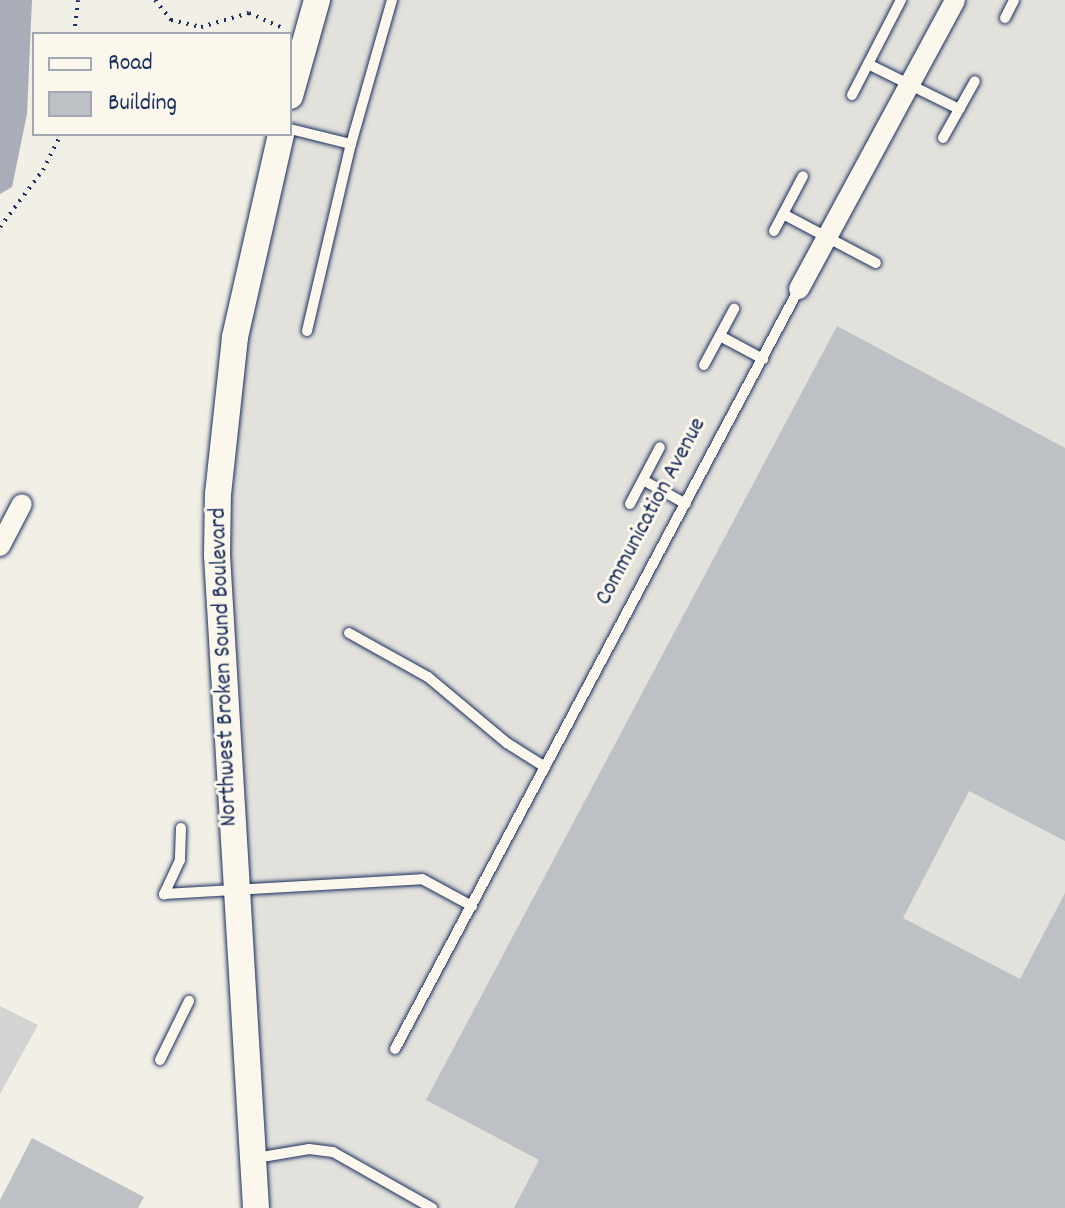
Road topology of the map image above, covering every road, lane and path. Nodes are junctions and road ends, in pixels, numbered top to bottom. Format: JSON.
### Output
{"nodes":[{"id":1,"x":78,"y":0,"type":"edge"},
{"id":2,"x":155,"y":0,"type":"edge"},
{"id":3,"x":317,"y":0,"type":"edge"},
{"id":4,"x":392,"y":0,"type":"edge"},
{"id":5,"x":901,"y":0,"type":"edge"},
{"id":6,"x":955,"y":0,"type":"edge"},
{"id":7,"x":1014,"y":0,"type":"edge"},
{"id":8,"x":1005,"y":18,"type":"dead end"},
{"id":9,"x":74,"y":32,"type":"edge"},
{"id":10,"x":290,"y":32,"type":"edge"},
{"id":11,"x":292,"y":33,"type":"edge"},
{"id":12,"x":305,"y":39,"type":"junction"},
{"id":13,"x":868,"y":64,"type":"junction"},
{"id":14,"x":975,"y":81,"type":"dead end"},
{"id":15,"x":910,"y":85,"type":"junction"},
{"id":16,"x":292,"y":88,"type":"edge"},
{"id":17,"x":852,"y":95,"type":"dead end"},
{"id":18,"x":959,"y":109,"type":"junction"},
{"id":19,"x":292,"y":129,"type":"edge"},
{"id":20,"x":60,"y":136,"type":"edge"},
{"id":21,"x":281,"y":136,"type":"edge"},
{"id":22,"x":943,"y":138,"type":"dead end"},
{"id":23,"x":351,"y":144,"type":"junction"},
{"id":24,"x":803,"y":176,"type":"dead end"},
{"id":25,"x":783,"y":214,"type":"junction"},
{"id":26,"x":0,"y":227,"type":"edge"},
{"id":27,"x":774,"y":231,"type":"dead end"},
{"id":28,"x":827,"y":238,"type":"junction"},
{"id":29,"x":876,"y":263,"type":"dead end"},
{"id":30,"x":799,"y":289,"type":"joint"},
{"id":31,"x":734,"y":309,"type":"dead end"},
{"id":32,"x":307,"y":331,"type":"dead end"},
{"id":33,"x":720,"y":336,"type":"junction"},
{"id":34,"x":763,"y":359,"type":"junction"},
{"id":35,"x":704,"y":365,"type":"dead end"},
{"id":36,"x":660,"y":447,"type":"dead end"},
{"id":37,"x":643,"y":480,"type":"junction"},
{"id":38,"x":22,"y":504,"type":"dead end"},
{"id":39,"x":630,"y":504,"type":"dead end"},
{"id":40,"x":686,"y":504,"type":"junction"},
{"id":41,"x":0,"y":546,"type":"edge"},
{"id":42,"x":349,"y":633,"type":"dead end"},
{"id":43,"x":545,"y":767,"type":"junction"},
{"id":44,"x":181,"y":828,"type":"dead end"},
{"id":45,"x":236,"y":889,"type":"junction"},
{"id":46,"x":472,"y":906,"type":"junction"},
{"id":47,"x":189,"y":1001,"type":"dead end"},
{"id":48,"x":395,"y":1049,"type":"dead end"},
{"id":49,"x":160,"y":1060,"type":"dead end"},
{"id":50,"x":254,"y":1158,"type":"junction"},
{"id":51,"x":241,"y":1208,"type":"edge"},
{"id":52,"x":256,"y":1208,"type":"edge"},
{"id":53,"x":432,"y":1208,"type":"edge"}],
"edges":[{"from":1,"to":9,"type":"path"},
{"from":2,"to":10,"type":"path"},
{"from":3,"to":12,"type":"street"},
{"from":4,"to":23,"type":"lane"},
{"from":5,"to":13,"type":"lane"},
{"from":6,"to":15,"type":"street","name":"Communication Avenue"},
{"from":7,"to":8,"type":"lane"},
{"from":11,"to":12,"type":"path"},
{"from":12,"to":16,"type":"street"},
{"from":13,"to":15,"type":"lane"},
{"from":13,"to":17,"type":"lane"},
{"from":14,"to":18,"type":"lane"},
{"from":15,"to":18,"type":"lane"},
{"from":15,"to":28,"type":"street","name":"Communication Avenue"},
{"from":18,"to":22,"type":"lane"},
{"from":19,"to":23,"type":"lane"},
{"from":20,"to":26,"type":"path"},
{"from":21,"to":45,"type":"street","name":"Northwest Broken Sound Boulevard"},
{"from":23,"to":32,"type":"lane"},
{"from":24,"to":25,"type":"lane"},
{"from":25,"to":27,"type":"lane"},
{"from":25,"to":28,"type":"lane"},
{"from":28,"to":29,"type":"lane"},
{"from":28,"to":30,"type":"street","name":"Communication Avenue"},
{"from":30,"to":34,"type":"lane","name":"Communication Avenue"},
{"from":31,"to":33,"type":"lane"},
{"from":33,"to":34,"type":"lane"},
{"from":33,"to":35,"type":"lane"},
{"from":34,"to":40,"type":"lane","name":"Communication Avenue"},
{"from":36,"to":37,"type":"lane"},
{"from":37,"to":39,"type":"lane"},
{"from":37,"to":40,"type":"lane"},
{"from":38,"to":41,"type":"street"},
{"from":40,"to":43,"type":"lane","name":"Communication Avenue"},
{"from":42,"to":43,"type":"lane"},
{"from":43,"to":46,"type":"lane","name":"Communication Avenue"},
{"from":44,"to":45,"type":"lane"},
{"from":45,"to":46,"type":"lane"},
{"from":45,"to":50,"type":"street","name":"Northwest Broken Sound Boulevard"},
{"from":46,"to":48,"type":"lane","name":"Communication Avenue"},
{"from":47,"to":49,"type":"lane"},
{"from":50,"to":51,"type":"street","name":"Northwest Broken Sound Boulevard"},
{"from":50,"to":52,"type":"street","name":"Northwest Broken Sound Boulevard"},
{"from":50,"to":53,"type":"lane"}]}
